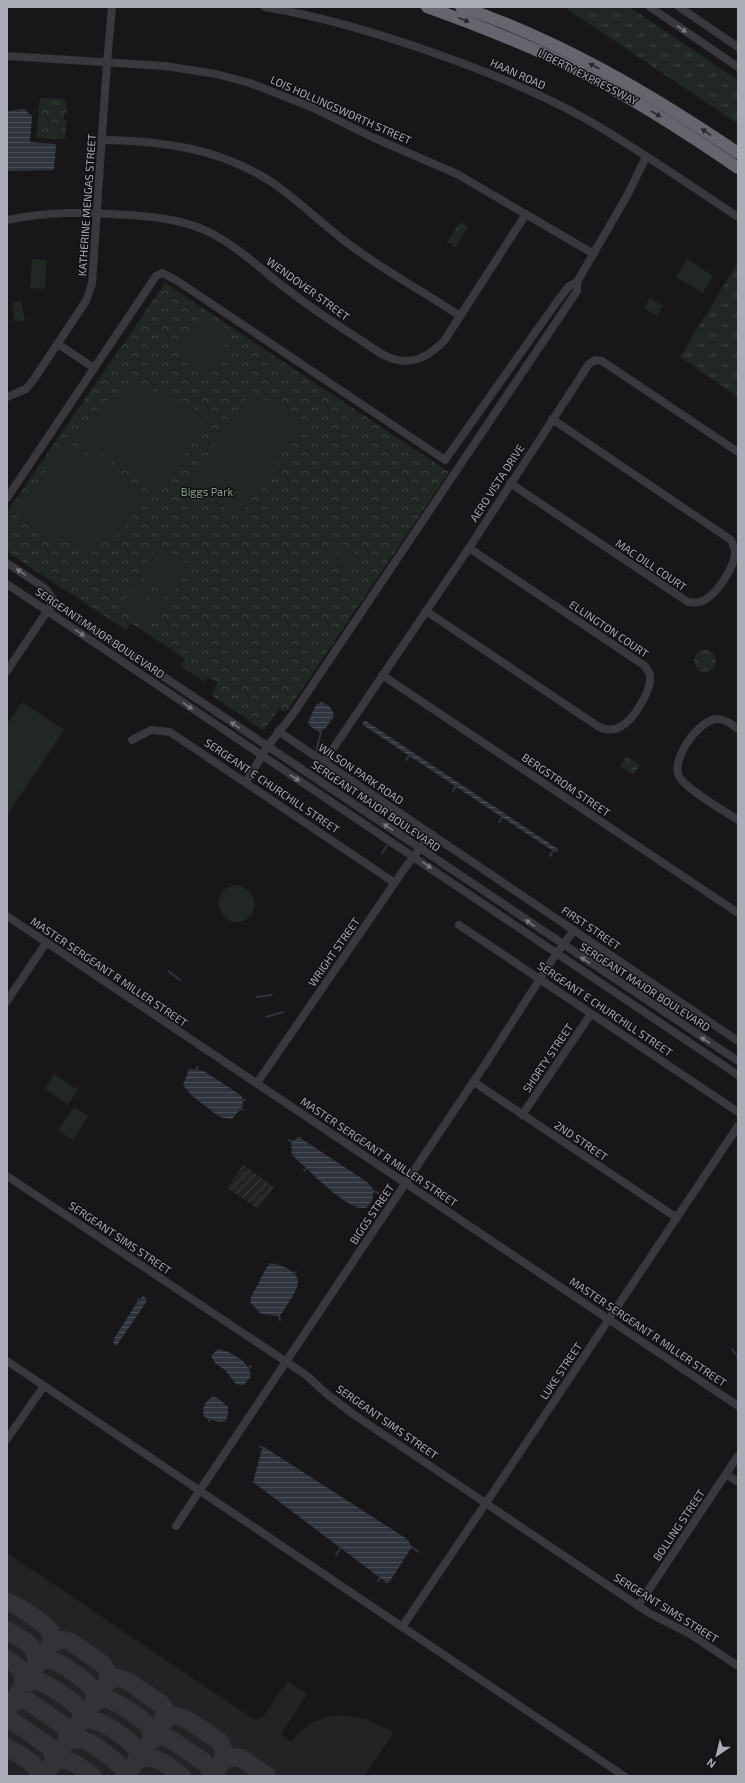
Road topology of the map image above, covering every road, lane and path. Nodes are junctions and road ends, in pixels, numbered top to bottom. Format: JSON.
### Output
{"nodes":[{"id":1,"x":112,"y":7,"type":"edge"},
{"id":2,"x":265,"y":7,"type":"edge"},
{"id":3,"x":427,"y":7,"type":"edge"},
{"id":4,"x":461,"y":7,"type":"edge"},
{"id":5,"x":679,"y":7,"type":"edge"},
{"id":6,"x":652,"y":8,"type":"edge"},
{"id":7,"x":738,"y":47,"type":"edge"},
{"id":8,"x":7,"y":56,"type":"edge"},
{"id":9,"x":107,"y":62,"type":"junction"},
{"id":10,"x":738,"y":67,"type":"edge"},
{"id":11,"x":102,"y":140,"type":"junction"},
{"id":12,"x":738,"y":154,"type":"edge"},
{"id":13,"x":646,"y":157,"type":"junction"},
{"id":14,"x":738,"y":168,"type":"edge"},
{"id":15,"x":97,"y":212,"type":"junction"},
{"id":16,"x":526,"y":214,"type":"junction"},
{"id":17,"x":738,"y":217,"type":"edge"},
{"id":18,"x":7,"y":220,"type":"edge"},
{"id":19,"x":594,"y":254,"type":"junction"},
{"id":20,"x":577,"y":282,"type":"junction"},
{"id":21,"x":460,"y":316,"type":"junction"},
{"id":22,"x":58,"y":344,"type":"junction"},
{"id":23,"x":94,"y":368,"type":"junction"},
{"id":24,"x":7,"y":397,"type":"edge"},
{"id":25,"x":552,"y":420,"type":"junction"},
{"id":26,"x":738,"y":452,"type":"edge"},
{"id":27,"x":510,"y":483,"type":"junction"},
{"id":28,"x":7,"y":498,"type":"edge"},
{"id":29,"x":469,"y":548,"type":"junction"},
{"id":30,"x":7,"y":563,"type":"edge"},
{"id":31,"x":7,"y":584,"type":"edge"},
{"id":32,"x":54,"y":601,"type":"junction"},
{"id":33,"x":426,"y":611,"type":"junction"},
{"id":34,"x":47,"y":612,"type":"junction"},
{"id":35,"x":7,"y":672,"type":"edge"},
{"id":36,"x":382,"y":675,"type":"junction"},
{"id":37,"x":738,"y":729,"type":"edge"},
{"id":38,"x":278,"y":731,"type":"junction"},
{"id":39,"x":132,"y":740,"type":"dead end"},
{"id":40,"x":267,"y":747,"type":"junction"},
{"id":41,"x":262,"y":756,"type":"junction"},
{"id":42,"x":324,"y":762,"type":"junction"},
{"id":43,"x":246,"y":782,"type":"junction"},
{"id":44,"x":738,"y":820,"type":"edge"},
{"id":45,"x":431,"y":834,"type":"junction"},
{"id":46,"x":420,"y":848,"type":"junction"},
{"id":47,"x":414,"y":856,"type":"junction"},
{"id":48,"x":395,"y":883,"type":"junction"},
{"id":49,"x":738,"y":913,"type":"edge"},
{"id":50,"x":7,"y":916,"type":"edge"},
{"id":51,"x":459,"y":925,"type":"dead end"},
{"id":52,"x":574,"y":930,"type":"junction"},
{"id":53,"x":46,"y":943,"type":"junction"},
{"id":54,"x":562,"y":945,"type":"junction"},
{"id":55,"x":556,"y":954,"type":"junction"},
{"id":56,"x":540,"y":979,"type":"junction"},
{"id":57,"x":7,"y":1001,"type":"edge"},
{"id":58,"x":592,"y":1014,"type":"junction"},
{"id":59,"x":738,"y":1041,"type":"edge"},
{"id":60,"x":738,"y":1061,"type":"edge"},
{"id":61,"x":738,"y":1076,"type":"edge"},
{"id":62,"x":474,"y":1082,"type":"junction"},
{"id":63,"x":257,"y":1083,"type":"junction"},
{"id":64,"x":738,"y":1112,"type":"edge"},
{"id":65,"x":522,"y":1115,"type":"junction"},
{"id":66,"x":738,"y":1126,"type":"edge"},
{"id":67,"x":7,"y":1176,"type":"edge"},
{"id":68,"x":406,"y":1183,"type":"junction"},
{"id":69,"x":677,"y":1218,"type":"junction"},
{"id":70,"x":608,"y":1319,"type":"junction"},
{"id":71,"x":7,"y":1362,"type":"edge"},
{"id":72,"x":286,"y":1362,"type":"junction"},
{"id":73,"x":44,"y":1386,"type":"junction"},
{"id":74,"x":738,"y":1406,"type":"edge"},
{"id":75,"x":7,"y":1440,"type":"edge"},
{"id":76,"x":738,"y":1456,"type":"edge"},
{"id":77,"x":726,"y":1474,"type":"junction"},
{"id":78,"x":738,"y":1482,"type":"edge"},
{"id":79,"x":200,"y":1491,"type":"junction"},
{"id":80,"x":486,"y":1503,"type":"junction"},
{"id":81,"x":176,"y":1526,"type":"dead end"},
{"id":82,"x":638,"y":1606,"type":"junction"},
{"id":83,"x":402,"y":1627,"type":"junction"},
{"id":84,"x":738,"y":1666,"type":"edge"},
{"id":85,"x":624,"y":1776,"type":"edge"}],
"edges":[{"from":1,"to":9,"type":"street","name":"KATHERINE MENGAS STREET"},
{"from":2,"to":13,"type":"street","name":"HAAN ROAD"},
{"from":3,"to":14,"type":"highway","name":"LIBERTY EXPRESSWAY","one_way":true},
{"from":12,"to":4,"type":"highway","name":"LIBERTY EXPRESSWAY","one_way":true},
{"from":5,"to":7,"type":"street"},
{"from":6,"to":10,"type":"street","one_way":true},
{"from":8,"to":9,"type":"street","name":"LOIS HOLLINGSWORTH STREET"},
{"from":9,"to":11,"type":"street","name":"KATHERINE MENGAS STREET"},
{"from":9,"to":16,"type":"street","name":"LOIS HOLLINGSWORTH STREET"},
{"from":11,"to":15,"type":"street","name":"KATHERINE MENGAS STREET"},
{"from":11,"to":21,"type":"street"},
{"from":13,"to":17,"type":"street","name":"HAAN ROAD"},
{"from":13,"to":19,"type":"street"},
{"from":15,"to":18,"type":"street","name":"WENDOVER STREET"},
{"from":15,"to":21,"type":"street","name":"WENDOVER STREET"},
{"from":15,"to":22,"type":"street","name":"KATHERINE MENGAS STREET"},
{"from":16,"to":19,"type":"street","name":"LOIS HOLLINGSWORTH STREET"},
{"from":16,"to":21,"type":"street","name":"WENDOVER STREET"},
{"from":19,"to":20,"type":"street"},
{"from":20,"to":23,"type":"street"},
{"from":20,"to":38,"type":"street"},
{"from":22,"to":23,"type":"street"},
{"from":22,"to":24,"type":"street","name":"KATHERINE MENGAS STREET"},
{"from":23,"to":28,"type":"street"},
{"from":25,"to":26,"type":"street","name":"AERO VISTA DRIVE"},
{"from":25,"to":27,"type":"street","name":"AERO VISTA DRIVE"},
{"from":25,"to":27,"type":"street","name":"MAC DILL COURT"},
{"from":27,"to":29,"type":"street","name":"AERO VISTA DRIVE"},
{"from":29,"to":33,"type":"street","name":"AERO VISTA DRIVE"},
{"from":29,"to":33,"type":"street","name":"ELLINGTON COURT"},
{"from":32,"to":30,"type":"street","name":"SERGEANT MAJOR BOULEVARD","one_way":true},
{"from":31,"to":34,"type":"street","name":"SERGEANT MAJOR BOULEVARD"},
{"from":32,"to":34,"type":"street"},
{"from":40,"to":32,"type":"street","name":"SERGEANT MAJOR BOULEVARD","one_way":true},
{"from":33,"to":36,"type":"street","name":"AERO VISTA DRIVE"},
{"from":34,"to":35,"type":"street"},
{"from":34,"to":41,"type":"street","name":"SERGEANT MAJOR BOULEVARD","one_way":true},
{"from":36,"to":42,"type":"street","name":"AERO VISTA DRIVE"},
{"from":36,"to":49,"type":"street","name":"BERGSTROM STREET"},
{"from":37,"to":44,"type":"street"},
{"from":38,"to":40,"type":"street"},
{"from":38,"to":42,"type":"street","name":"WILSON PARK ROAD"},
{"from":39,"to":43,"type":"street","name":"SERGEANT E CHURCHILL STREET"},
{"from":40,"to":41,"type":"street"},
{"from":46,"to":40,"type":"street","name":"SERGEANT MAJOR BOULEVARD","one_way":true},
{"from":41,"to":43,"type":"street"},
{"from":41,"to":47,"type":"street","name":"SERGEANT MAJOR BOULEVARD","one_way":true},
{"from":42,"to":45,"type":"street","name":"WILSON PARK ROAD"},
{"from":43,"to":48,"type":"street","name":"SERGEANT E CHURCHILL STREET"},
{"from":45,"to":46,"type":"street","name":"WRIGHT STREET"},
{"from":45,"to":52,"type":"street","name":"FIRST STREET"},
{"from":46,"to":47,"type":"street","name":"WRIGHT STREET"},
{"from":54,"to":46,"type":"street","name":"SERGEANT MAJOR BOULEVARD","one_way":true},
{"from":47,"to":48,"type":"street","name":"WRIGHT STREET"},
{"from":47,"to":55,"type":"street","name":"SERGEANT MAJOR BOULEVARD","one_way":true},
{"from":48,"to":63,"type":"street","name":"WRIGHT STREET"},
{"from":50,"to":53,"type":"street","name":"MASTER SERGEANT R MILLER STREET"},
{"from":51,"to":56,"type":"street","name":"SERGEANT E CHURCHILL STREET"},
{"from":52,"to":54,"type":"street","name":"BIGGS STREET"},
{"from":52,"to":59,"type":"street","name":"FIRST STREET"},
{"from":53,"to":57,"type":"street"},
{"from":53,"to":63,"type":"street","name":"MASTER SERGEANT R MILLER STREET"},
{"from":54,"to":55,"type":"street","name":"BIGGS STREET"},
{"from":60,"to":54,"type":"street","name":"SERGEANT MAJOR BOULEVARD","one_way":true},
{"from":55,"to":56,"type":"street","name":"BIGGS STREET"},
{"from":55,"to":61,"type":"street","name":"SERGEANT MAJOR BOULEVARD"},
{"from":56,"to":58,"type":"street","name":"SERGEANT E CHURCHILL STREET"},
{"from":56,"to":62,"type":"street","name":"BIGGS STREET"},
{"from":58,"to":64,"type":"street","name":"SERGEANT E CHURCHILL STREET"},
{"from":58,"to":65,"type":"street","name":"SHORTY STREET"},
{"from":62,"to":65,"type":"street","name":"2ND STREET"},
{"from":62,"to":68,"type":"street","name":"BIGGS STREET"},
{"from":63,"to":68,"type":"street","name":"MASTER SERGEANT R MILLER STREET"},
{"from":65,"to":69,"type":"street","name":"2ND STREET"},
{"from":66,"to":69,"type":"street","name":"LUKE STREET"},
{"from":67,"to":72,"type":"street","name":"SERGEANT SIMS STREET"},
{"from":68,"to":70,"type":"street","name":"MASTER SERGEANT R MILLER STREET"},
{"from":68,"to":72,"type":"street","name":"BIGGS STREET"},
{"from":69,"to":70,"type":"street","name":"LUKE STREET"},
{"from":70,"to":74,"type":"street","name":"MASTER SERGEANT R MILLER STREET"},
{"from":70,"to":80,"type":"street","name":"LUKE STREET"},
{"from":71,"to":73,"type":"street"},
{"from":72,"to":79,"type":"street","name":"BIGGS STREET"},
{"from":72,"to":80,"type":"street","name":"SERGEANT SIMS STREET"},
{"from":73,"to":75,"type":"street"},
{"from":73,"to":79,"type":"street"},
{"from":76,"to":77,"type":"street","name":"BOLLING STREET"},
{"from":77,"to":78,"type":"street"},
{"from":77,"to":82,"type":"street","name":"BOLLING STREET"},
{"from":79,"to":81,"type":"street","name":"BIGGS STREET"},
{"from":79,"to":83,"type":"street"},
{"from":80,"to":82,"type":"street","name":"SERGEANT SIMS STREET"},
{"from":80,"to":83,"type":"street","name":"LUKE STREET"},
{"from":82,"to":84,"type":"street","name":"SERGEANT SIMS STREET"},
{"from":83,"to":85,"type":"street"}]}
